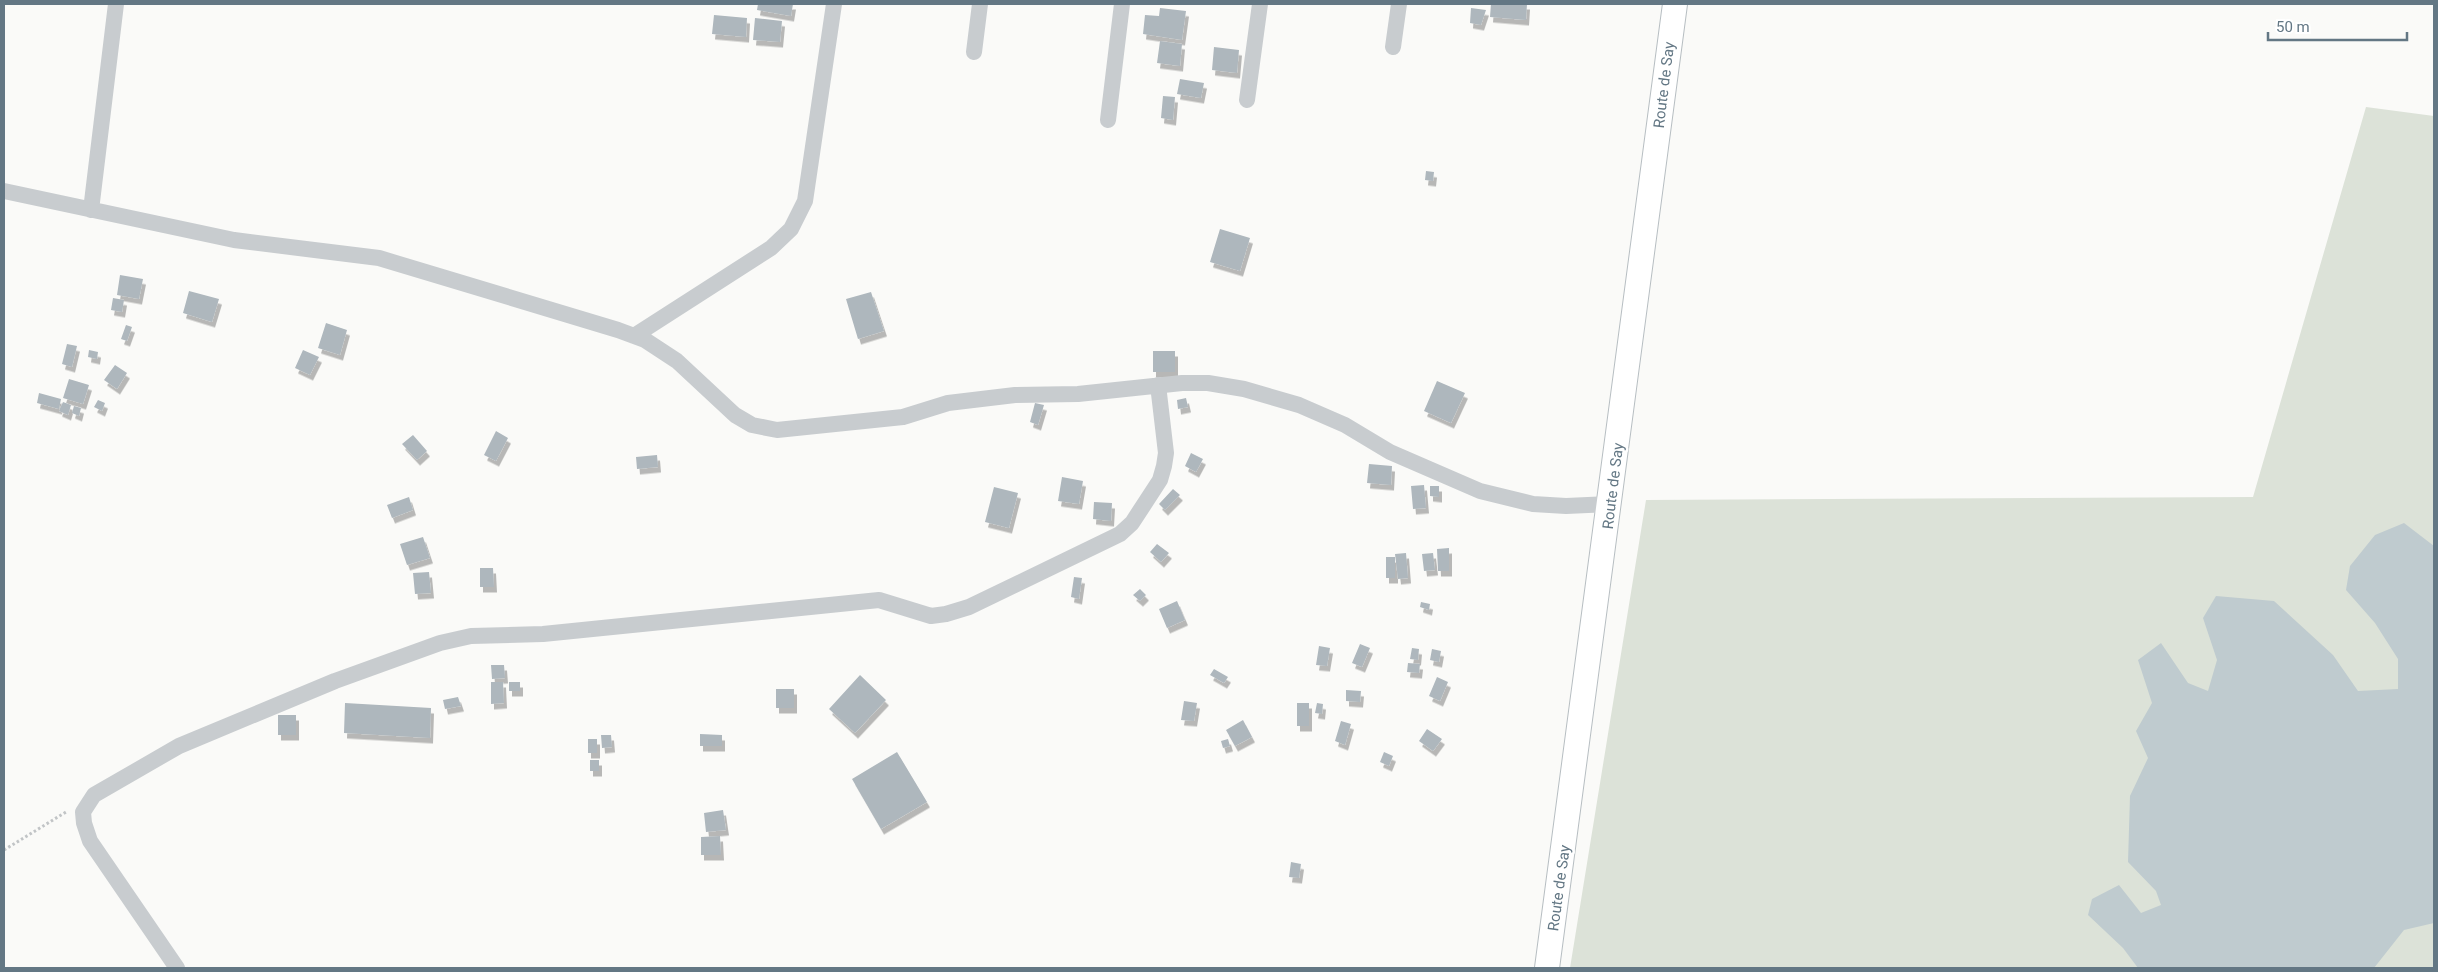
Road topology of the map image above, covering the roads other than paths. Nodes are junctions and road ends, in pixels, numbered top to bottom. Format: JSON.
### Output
{"nodes":[{"id":1,"x":116,"y":4,"type":"edge"},
{"id":2,"x":834,"y":4,"type":"edge"},
{"id":3,"x":980,"y":4,"type":"edge"},
{"id":4,"x":1122,"y":4,"type":"edge"},
{"id":5,"x":1260,"y":4,"type":"edge"},
{"id":6,"x":1398,"y":4,"type":"edge"},
{"id":7,"x":1675,"y":4,"type":"edge"},
{"id":8,"x":1394,"y":47,"type":"dead end"},
{"id":9,"x":974,"y":52,"type":"dead end"},
{"id":10,"x":1247,"y":100,"type":"dead end"},
{"id":11,"x":1108,"y":120,"type":"dead end"},
{"id":12,"x":4,"y":192,"type":"edge"},
{"id":13,"x":91,"y":210,"type":"junction"},
{"id":14,"x":634,"y":336,"type":"junction"},
{"id":15,"x":1158,"y":385,"type":"junction"},
{"id":16,"x":1610,"y":504,"type":"junction"},
{"id":17,"x":177,"y":968,"type":"edge"},
{"id":18,"x":1547,"y":968,"type":"edge"}],
"edges":[{"from":1,"to":13,"type":"street"},
{"from":2,"to":14,"type":"street"},
{"from":3,"to":9,"type":"street"},
{"from":4,"to":11,"type":"street"},
{"from":5,"to":10,"type":"street"},
{"from":6,"to":8,"type":"street"},
{"from":7,"to":16,"type":"main road","name":"Route de Say"},
{"from":12,"to":13,"type":"street"},
{"from":13,"to":14,"type":"street"},
{"from":14,"to":15,"type":"street"},
{"from":15,"to":16,"type":"street"},
{"from":15,"to":17,"type":"street"},
{"from":16,"to":18,"type":"main road","name":"Route de Say"}]}
